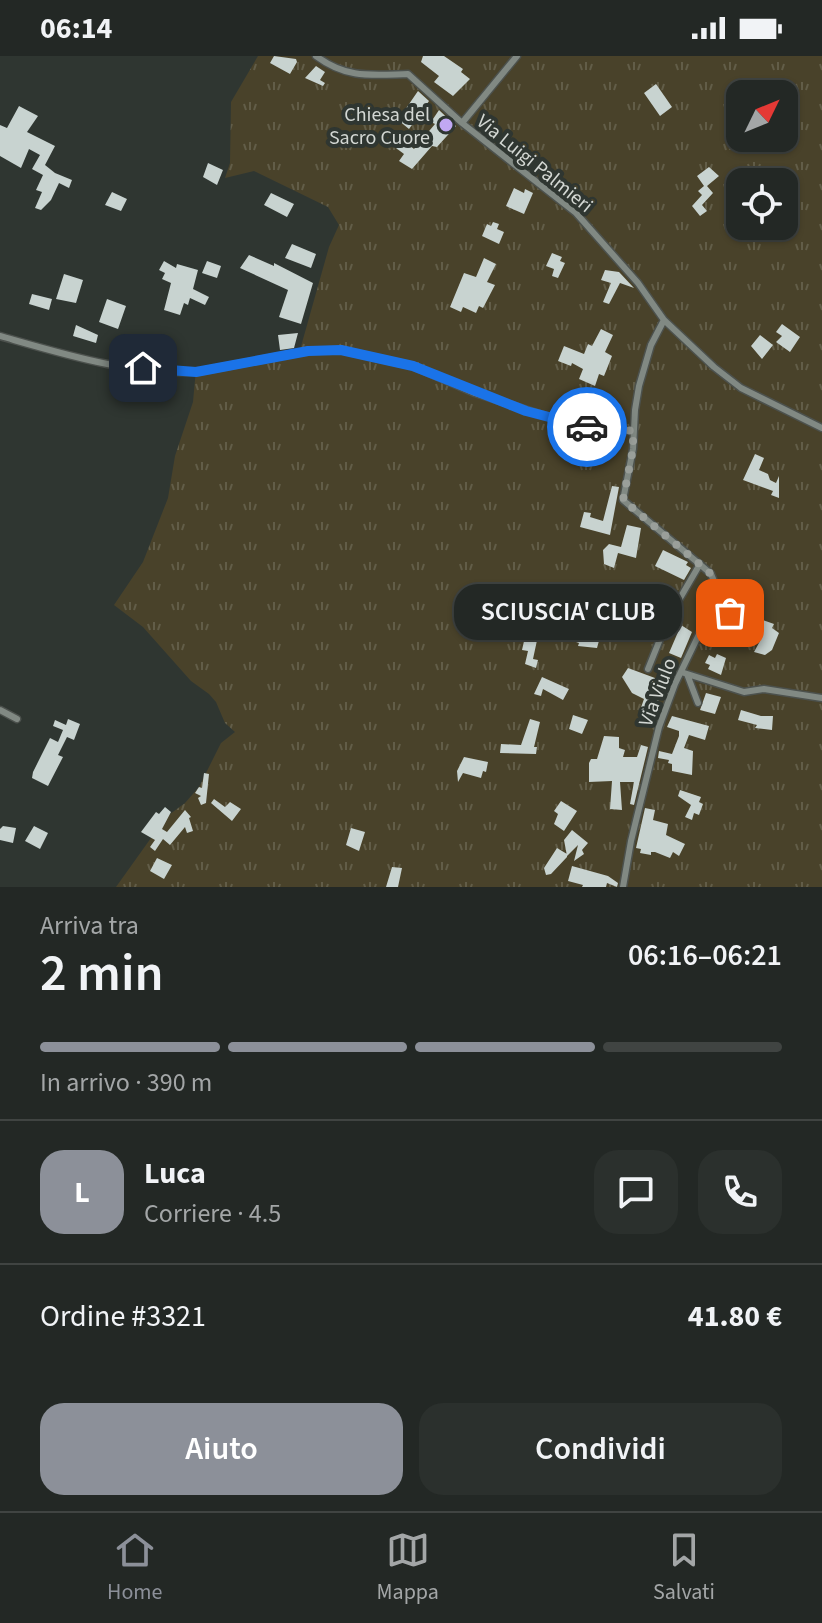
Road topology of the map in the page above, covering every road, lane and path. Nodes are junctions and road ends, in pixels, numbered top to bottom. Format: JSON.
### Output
{"nodes":[{"id":1,"x":316,"y":56,"type":"edge"},
{"id":2,"x":517,"y":56,"type":"edge"},
{"id":3,"x":462,"y":123,"type":"junction"},
{"id":4,"x":664,"y":320,"type":"junction"},
{"id":5,"x":0,"y":336,"type":"edge"},
{"id":6,"x":822,"y":428,"type":"edge"},
{"id":7,"x":633,"y":430,"type":"junction"},
{"id":8,"x":700,"y":564,"type":"junction"},
{"id":9,"x":715,"y":605,"type":"junction"},
{"id":10,"x":741,"y":628,"type":"dead end"},
{"id":11,"x":648,"y":669,"type":"dead end"},
{"id":12,"x":684,"y":673,"type":"junction"},
{"id":13,"x":822,"y":698,"type":"edge"},
{"id":14,"x":698,"y":703,"type":"dead end"},
{"id":15,"x":0,"y":710,"type":"edge"},
{"id":16,"x":17,"y":719,"type":"dead end"},
{"id":17,"x":623,"y":887,"type":"edge"}],
"edges":[{"from":1,"to":3,"type":"street","name":"Via Luigi Palmieri"},
{"from":2,"to":3,"type":"street"},
{"from":3,"to":4,"type":"street","name":"Via Luigi Palmieri"},
{"from":4,"to":6,"type":"street","name":"Via Luigi Palmieri"},
{"from":4,"to":7,"type":"street"},
{"from":5,"to":7,"type":"street"},
{"from":7,"to":8,"type":"street"},
{"from":8,"to":9,"type":"street"},
{"from":8,"to":11,"type":"street"},
{"from":9,"to":10,"type":"street"},
{"from":9,"to":12,"type":"street","name":"Via Viulo"},
{"from":12,"to":13,"type":"street"},
{"from":12,"to":14,"type":"street"},
{"from":12,"to":17,"type":"street","name":"Via Viulo"},
{"from":15,"to":16,"type":"street"}]}
